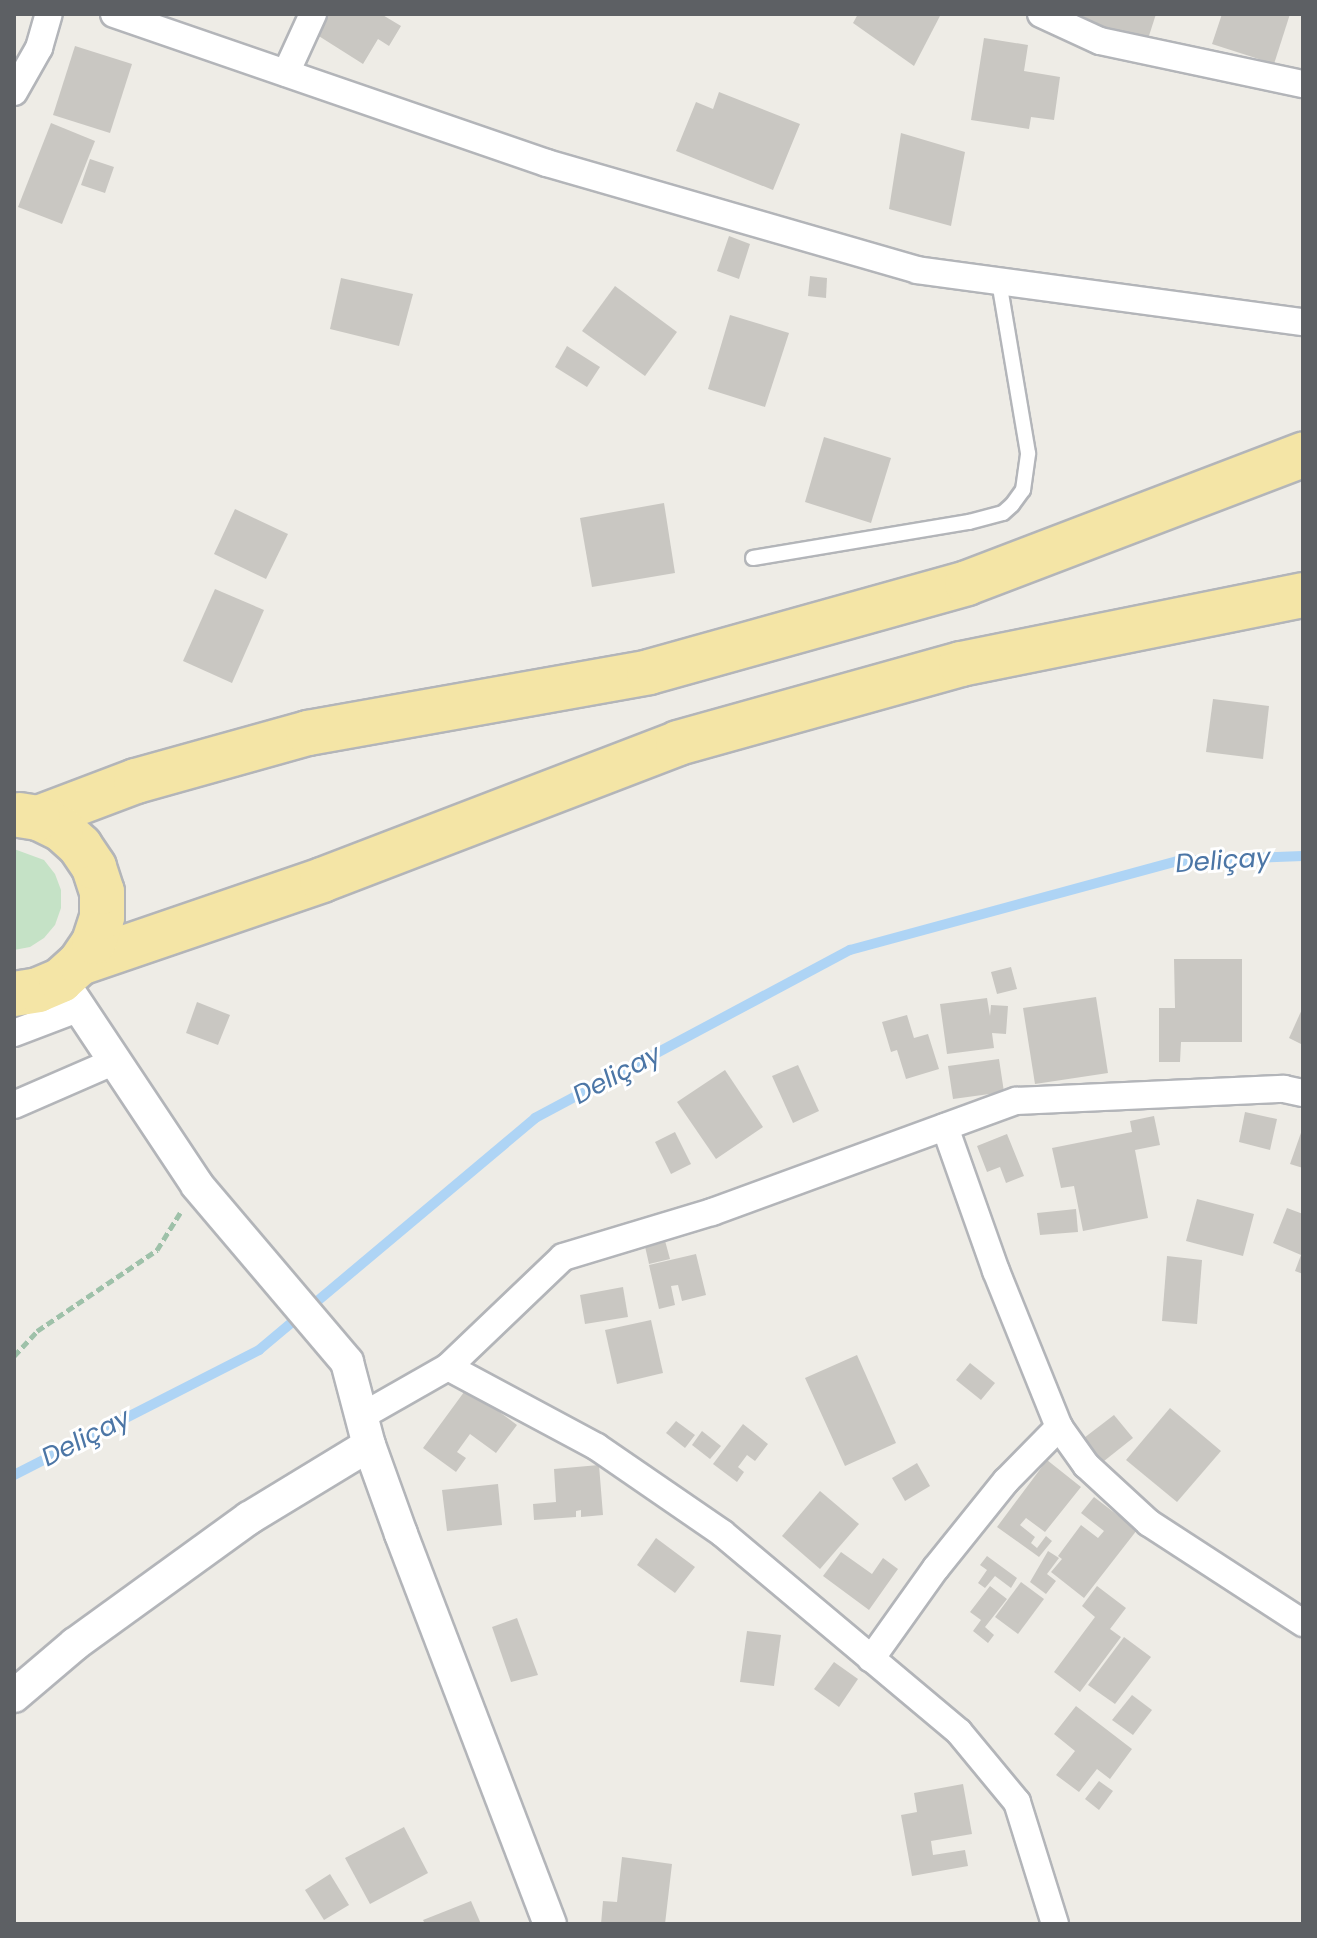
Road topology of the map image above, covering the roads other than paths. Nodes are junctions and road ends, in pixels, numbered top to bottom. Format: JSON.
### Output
{"nodes":[{"id":1,"x":49,"y":14,"type":"edge"},
{"id":2,"x":114,"y":14,"type":"edge"},
{"id":3,"x":313,"y":14,"type":"edge"},
{"id":4,"x":1041,"y":14,"type":"edge"},
{"id":5,"x":286,"y":73,"type":"junction"},
{"id":6,"x":1303,"y":84,"type":"edge"},
{"id":7,"x":14,"y":92,"type":"edge"},
{"id":8,"x":999,"y":282,"type":"junction"},
{"id":9,"x":1303,"y":322,"type":"edge"},
{"id":10,"x":1303,"y":455,"type":"edge"},
{"id":11,"x":753,"y":558,"type":"dead end"},
{"id":12,"x":1303,"y":595,"type":"edge"},
{"id":13,"x":26,"y":816,"type":"edge"},
{"id":14,"x":74,"y":984,"type":"junction"},
{"id":15,"x":14,"y":994,"type":"edge"},
{"id":16,"x":14,"y":1033,"type":"edge"},
{"id":17,"x":115,"y":1061,"type":"junction"},
{"id":18,"x":1303,"y":1093,"type":"edge"},
{"id":19,"x":14,"y":1105,"type":"edge"},
{"id":20,"x":945,"y":1127,"type":"junction"},
{"id":21,"x":448,"y":1367,"type":"junction"},
{"id":22,"x":1059,"y":1427,"type":"junction"},
{"id":23,"x":366,"y":1430,"type":"junction"},
{"id":24,"x":1303,"y":1623,"type":"edge"},
{"id":25,"x":871,"y":1659,"type":"junction"},
{"id":26,"x":14,"y":1696,"type":"edge"},
{"id":27,"x":550,"y":1924,"type":"edge"},
{"id":28,"x":1055,"y":1924,"type":"edge"}],
"edges":[{"from":1,"to":7,"type":"street"},
{"from":2,"to":5,"type":"street"},
{"from":3,"to":5,"type":"street"},
{"from":4,"to":6,"type":"street"},
{"from":5,"to":8,"type":"street"},
{"from":8,"to":9,"type":"street"},
{"from":8,"to":11,"type":"lane"},
{"from":10,"to":13,"type":"highway"},
{"from":12,"to":14,"type":"highway"},
{"from":13,"to":14,"type":"highway"},
{"from":14,"to":15,"type":"highway"},
{"from":14,"to":16,"type":"street"},
{"from":14,"to":17,"type":"street"},
{"from":17,"to":19,"type":"street"},
{"from":17,"to":23,"type":"street"},
{"from":18,"to":20,"type":"street"},
{"from":20,"to":21,"type":"street"},
{"from":20,"to":22,"type":"street"},
{"from":21,"to":23,"type":"street"},
{"from":21,"to":25,"type":"street"},
{"from":22,"to":24,"type":"street"},
{"from":22,"to":25,"type":"street"},
{"from":23,"to":26,"type":"street"},
{"from":23,"to":27,"type":"street"},
{"from":25,"to":28,"type":"street"}]}
